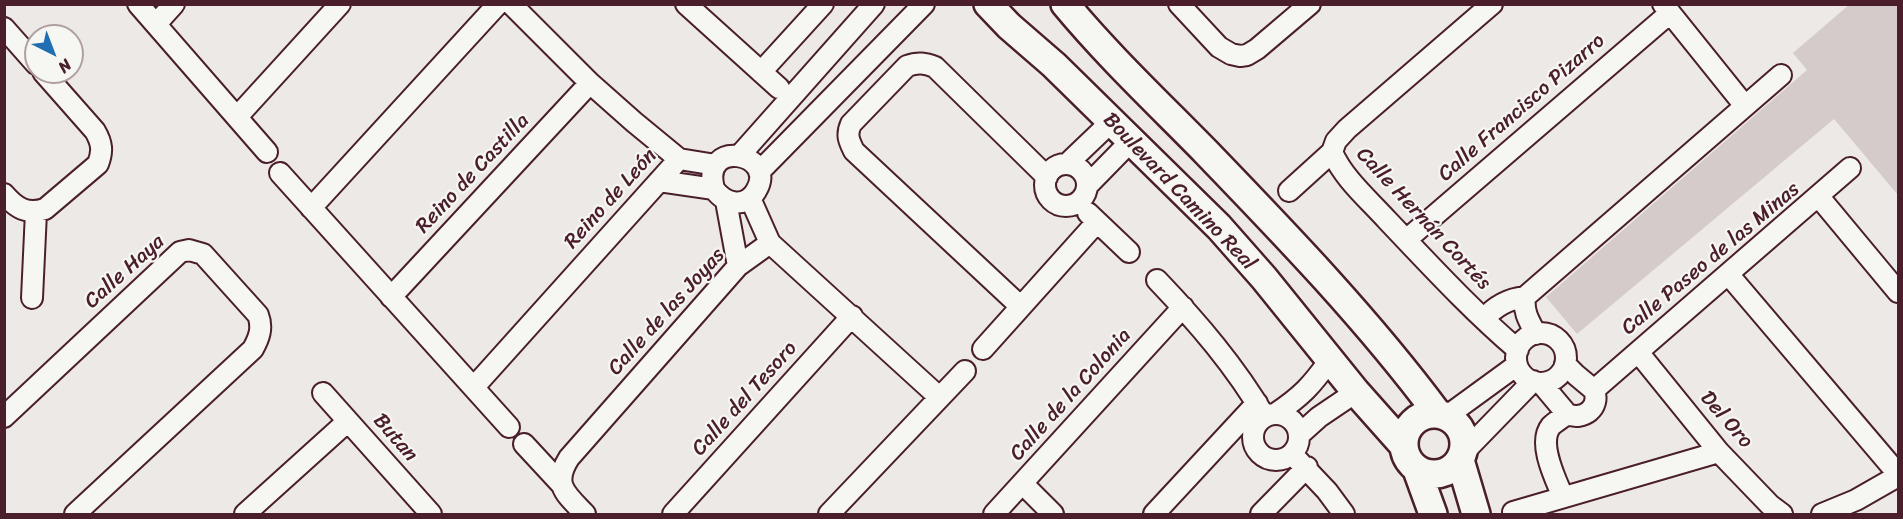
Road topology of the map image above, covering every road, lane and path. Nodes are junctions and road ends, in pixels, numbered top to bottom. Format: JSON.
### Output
{"nodes":[{"id":1,"x":138,"y":4,"type":"edge"},
{"id":2,"x":174,"y":4,"type":"edge"},
{"id":3,"x":340,"y":4,"type":"edge"},
{"id":4,"x":498,"y":4,"type":"edge"},
{"id":5,"x":511,"y":4,"type":"edge"},
{"id":6,"x":686,"y":4,"type":"edge"},
{"id":7,"x":823,"y":4,"type":"edge"},
{"id":8,"x":874,"y":4,"type":"edge"},
{"id":9,"x":924,"y":4,"type":"edge"},
{"id":10,"x":988,"y":4,"type":"edge"},
{"id":11,"x":1065,"y":4,"type":"edge"},
{"id":12,"x":1179,"y":4,"type":"edge"},
{"id":13,"x":1310,"y":4,"type":"edge"},
{"id":14,"x":1492,"y":4,"type":"edge"},
{"id":15,"x":1666,"y":9,"type":"edge"},
{"id":16,"x":156,"y":24,"type":"junction"},
{"id":17,"x":6,"y":33,"type":"edge"},
{"id":18,"x":24,"y":52,"type":"edge"},
{"id":19,"x":761,"y":72,"type":"junction"},
{"id":20,"x":1781,"y":75,"type":"dead end"},
{"id":21,"x":590,"y":83,"type":"junction"},
{"id":22,"x":54,"y":84,"type":"edge"},
{"id":23,"x":779,"y":88,"type":"dead end"},
{"id":24,"x":1745,"y":106,"type":"junction"},
{"id":25,"x":237,"y":117,"type":"junction"},
{"id":26,"x":1111,"y":122,"type":"junction"},
{"id":27,"x":1131,"y":141,"type":"junction"},
{"id":28,"x":267,"y":152,"type":"dead end"},
{"id":29,"x":1332,"y":152,"type":"junction"},
{"id":30,"x":740,"y":155,"type":"junction"},
{"id":31,"x":680,"y":159,"type":"junction"},
{"id":32,"x":1067,"y":164,"type":"junction"},
{"id":33,"x":716,"y":165,"type":"junction"},
{"id":34,"x":1850,"y":168,"type":"dead end"},
{"id":35,"x":759,"y":172,"type":"junction"},
{"id":36,"x":280,"y":173,"type":"dead end"},
{"id":37,"x":1047,"y":177,"type":"junction"},
{"id":38,"x":659,"y":181,"type":"junction"},
{"id":39,"x":1087,"y":186,"type":"junction"},
{"id":40,"x":1290,"y":191,"type":"dead end"},
{"id":41,"x":720,"y":195,"type":"junction"},
{"id":42,"x":7,"y":197,"type":"edge"},
{"id":43,"x":1819,"y":197,"type":"junction"},
{"id":44,"x":750,"y":198,"type":"junction"},
{"id":45,"x":1077,"y":203,"type":"junction"},
{"id":46,"x":311,"y":208,"type":"junction"},
{"id":47,"x":36,"y":212,"type":"junction"},
{"id":48,"x":1097,"y":222,"type":"junction"},
{"id":49,"x":1406,"y":240,"type":"junction"},
{"id":50,"x":770,"y":243,"type":"junction"},
{"id":51,"x":1129,"y":252,"type":"dead end"},
{"id":52,"x":738,"y":266,"type":"junction"},
{"id":53,"x":1728,"y":274,"type":"junction"},
{"id":54,"x":1157,"y":280,"type":"dead end"},
{"id":55,"x":1899,"y":292,"type":"edge"},
{"id":56,"x":392,"y":297,"type":"junction"},
{"id":57,"x":1525,"y":297,"type":"junction"},
{"id":58,"x":32,"y":298,"type":"dead end"},
{"id":59,"x":1020,"y":306,"type":"junction"},
{"id":60,"x":1183,"y":307,"type":"junction"},
{"id":61,"x":852,"y":316,"type":"junction"},
{"id":62,"x":1484,"y":319,"type":"junction"},
{"id":63,"x":1536,"y":334,"type":"junction"},
{"id":64,"x":983,"y":349,"type":"dead end"},
{"id":65,"x":1638,"y":352,"type":"junction"},
{"id":66,"x":1517,"y":357,"type":"junction"},
{"id":67,"x":1330,"y":360,"type":"junction"},
{"id":68,"x":1565,"y":364,"type":"junction"},
{"id":69,"x":965,"y":371,"type":"dead end"},
{"id":70,"x":1537,"y":382,"type":"junction"},
{"id":71,"x":474,"y":387,"type":"junction"},
{"id":72,"x":1594,"y":390,"type":"junction"},
{"id":73,"x":1356,"y":392,"type":"junction"},
{"id":74,"x":323,"y":393,"type":"dead end"},
{"id":75,"x":939,"y":397,"type":"junction"},
{"id":76,"x":1266,"y":411,"type":"junction"},
{"id":77,"x":1567,"y":414,"type":"junction"},
{"id":78,"x":1442,"y":415,"type":"junction"},
{"id":79,"x":4,"y":417,"type":"edge"},
{"id":80,"x":348,"y":421,"type":"junction"},
{"id":81,"x":509,"y":427,"type":"dead end"},
{"id":82,"x":1299,"y":435,"type":"junction"},
{"id":83,"x":524,"y":444,"type":"dead end"},
{"id":84,"x":1404,"y":446,"type":"junction"},
{"id":85,"x":1719,"y":452,"type":"junction"},
{"id":86,"x":1462,"y":456,"type":"junction"},
{"id":87,"x":1299,"y":461,"type":"junction"},
{"id":88,"x":1417,"y":470,"type":"junction"},
{"id":89,"x":1899,"y":475,"type":"edge"},
{"id":90,"x":1023,"y":484,"type":"junction"},
{"id":91,"x":562,"y":485,"type":"junction"},
{"id":92,"x":1563,"y":497,"type":"junction"},
{"id":93,"x":421,"y":511,"type":"edge"},
{"id":94,"x":1513,"y":512,"type":"dead end"},
{"id":95,"x":75,"y":514,"type":"edge"},
{"id":96,"x":245,"y":514,"type":"edge"},
{"id":97,"x":585,"y":514,"type":"edge"},
{"id":98,"x":673,"y":514,"type":"edge"},
{"id":99,"x":829,"y":514,"type":"edge"},
{"id":100,"x":994,"y":514,"type":"edge"},
{"id":101,"x":1053,"y":514,"type":"edge"},
{"id":102,"x":1154,"y":514,"type":"edge"},
{"id":103,"x":1261,"y":514,"type":"edge"},
{"id":104,"x":1344,"y":514,"type":"edge"},
{"id":105,"x":1433,"y":514,"type":"edge"},
{"id":106,"x":1476,"y":514,"type":"edge"},
{"id":107,"x":1782,"y":514,"type":"edge"},
{"id":108,"x":1822,"y":514,"type":"edge"}],
"edges":[{"from":1,"to":16,"type":"street"},
{"from":2,"to":16,"type":"street"},
{"from":3,"to":25,"type":"street"},
{"from":4,"to":46,"type":"street"},
{"from":5,"to":21,"type":"street","name":"Reino de León"},
{"from":6,"to":19,"type":"street"},
{"from":7,"to":19,"type":"street"},
{"from":8,"to":30,"type":"street"},
{"from":9,"to":35,"type":"street"},
{"from":10,"to":26,"type":"street","name":"Boulevard Camino Real"},
{"from":11,"to":78,"type":"street"},
{"from":12,"to":13,"type":"street"},
{"from":14,"to":29,"type":"street","name":"Calle Hernán Cortés"},
{"from":15,"to":24,"type":"street"},
{"from":15,"to":49,"type":"street","name":"Calle Francisco Pizarro"},
{"from":16,"to":25,"type":"street"},
{"from":17,"to":18,"type":"street"},
{"from":19,"to":23,"type":"street"},
{"from":20,"to":24,"type":"street","name":"Calle Hernán Cortés"},
{"from":21,"to":31,"type":"street","name":"Reino de León"},
{"from":21,"to":56,"type":"street","name":"Reino de Castilla"},
{"from":22,"to":47,"type":"street"},
{"from":24,"to":57,"type":"street","name":"Calle Hernán Cortés"},
{"from":25,"to":28,"type":"street"},
{"from":26,"to":27,"type":"street","name":"Boulevard Camino Real"},
{"from":26,"to":32,"type":"street"},
{"from":27,"to":39,"type":"street"},
{"from":27,"to":67,"type":"street","name":"Boulevard Camino Real"},
{"from":29,"to":40,"type":"street"},
{"from":29,"to":49,"type":"street","name":"Calle Hernán Cortés"},
{"from":30,"to":33,"type":"street"},
{"from":30,"to":35,"type":"street"},
{"from":31,"to":33,"type":"street"},
{"from":31,"to":38,"type":"street","name":"Reino de León"},
{"from":32,"to":37,"type":"street"},
{"from":32,"to":39,"type":"street"},
{"from":33,"to":41,"type":"street"},
{"from":34,"to":43,"type":"street"},
{"from":35,"to":44,"type":"street"},
{"from":36,"to":46,"type":"street"},
{"from":37,"to":45,"type":"street"},
{"from":37,"to":59,"type":"street"},
{"from":38,"to":41,"type":"street"},
{"from":38,"to":71,"type":"street","name":"Reino de León"},
{"from":39,"to":45,"type":"street"},
{"from":41,"to":44,"type":"street"},
{"from":41,"to":52,"type":"street"},
{"from":42,"to":47,"type":"street"},
{"from":43,"to":53,"type":"street","name":"Calle Paseo de las Minas"},
{"from":43,"to":55,"type":"street","name":"Calle Paseo de las Minas"},
{"from":44,"to":50,"type":"street"},
{"from":45,"to":48,"type":"street"},
{"from":46,"to":56,"type":"street"},
{"from":47,"to":58,"type":"street"},
{"from":48,"to":51,"type":"street"},
{"from":48,"to":59,"type":"street"},
{"from":49,"to":62,"type":"street","name":"Calle Hernán Cortés"},
{"from":50,"to":52,"type":"street","name":"Calle de las Joyas"},
{"from":50,"to":61,"type":"street"},
{"from":52,"to":91,"type":"street","name":"Calle de las Joyas"},
{"from":53,"to":65,"type":"street","name":"Calle Paseo de las Minas"},
{"from":53,"to":89,"type":"street"},
{"from":54,"to":60,"type":"street"},
{"from":56,"to":71,"type":"street"},
{"from":57,"to":62,"type":"street","name":"Calle Hernán Cortés"},
{"from":57,"to":63,"type":"street"},
{"from":59,"to":64,"type":"street"},
{"from":60,"to":76,"type":"street"},
{"from":60,"to":90,"type":"street","name":"Calle de la Colonia"},
{"from":61,"to":75,"type":"street"},
{"from":61,"to":98,"type":"street","name":"Calle del Tesoro"},
{"from":62,"to":66,"type":"street"},
{"from":63,"to":66,"type":"street"},
{"from":63,"to":68,"type":"street"},
{"from":65,"to":72,"type":"street","name":"Calle Paseo de las Minas"},
{"from":65,"to":85,"type":"street","name":"Del Oro"},
{"from":66,"to":70,"type":"street"},
{"from":66,"to":78,"type":"street"},
{"from":67,"to":73,"type":"street","name":"Boulevard Camino Real"},
{"from":67,"to":76,"type":"street"},
{"from":68,"to":70,"type":"street"},
{"from":68,"to":72,"type":"street"},
{"from":69,"to":75,"type":"street"},
{"from":70,"to":77,"type":"street"},
{"from":70,"to":86,"type":"street"},
{"from":71,"to":81,"type":"street"},
{"from":72,"to":77,"type":"street","name":"Calle Paseo de las Minas"},
{"from":73,"to":82,"type":"street"},
{"from":73,"to":84,"type":"street","name":"Boulevard Camino Real"},
{"from":74,"to":80,"type":"street","name":"Butan"},
{"from":75,"to":99,"type":"street"},
{"from":76,"to":82,"type":"street"},
{"from":76,"to":87,"type":"street"},
{"from":76,"to":102,"type":"street"},
{"from":77,"to":92,"type":"street"},
{"from":78,"to":84,"type":"street"},
{"from":78,"to":86,"type":"street"},
{"from":79,"to":95,"type":"street","name":"Calle Haya"},
{"from":80,"to":93,"type":"street","name":"Butan"},
{"from":80,"to":96,"type":"street"},
{"from":82,"to":87,"type":"street"},
{"from":83,"to":91,"type":"street"},
{"from":84,"to":88,"type":"street"},
{"from":85,"to":92,"type":"street"},
{"from":85,"to":107,"type":"street","name":"Del Oro"},
{"from":86,"to":88,"type":"street"},
{"from":86,"to":106,"type":"street"},
{"from":87,"to":103,"type":"street"},
{"from":87,"to":104,"type":"street"},
{"from":88,"to":105,"type":"street"},
{"from":89,"to":108,"type":"street"},
{"from":90,"to":100,"type":"street","name":"Calle de la Colonia"},
{"from":90,"to":101,"type":"street"},
{"from":91,"to":97,"type":"street"},
{"from":92,"to":94,"type":"street"}]}
